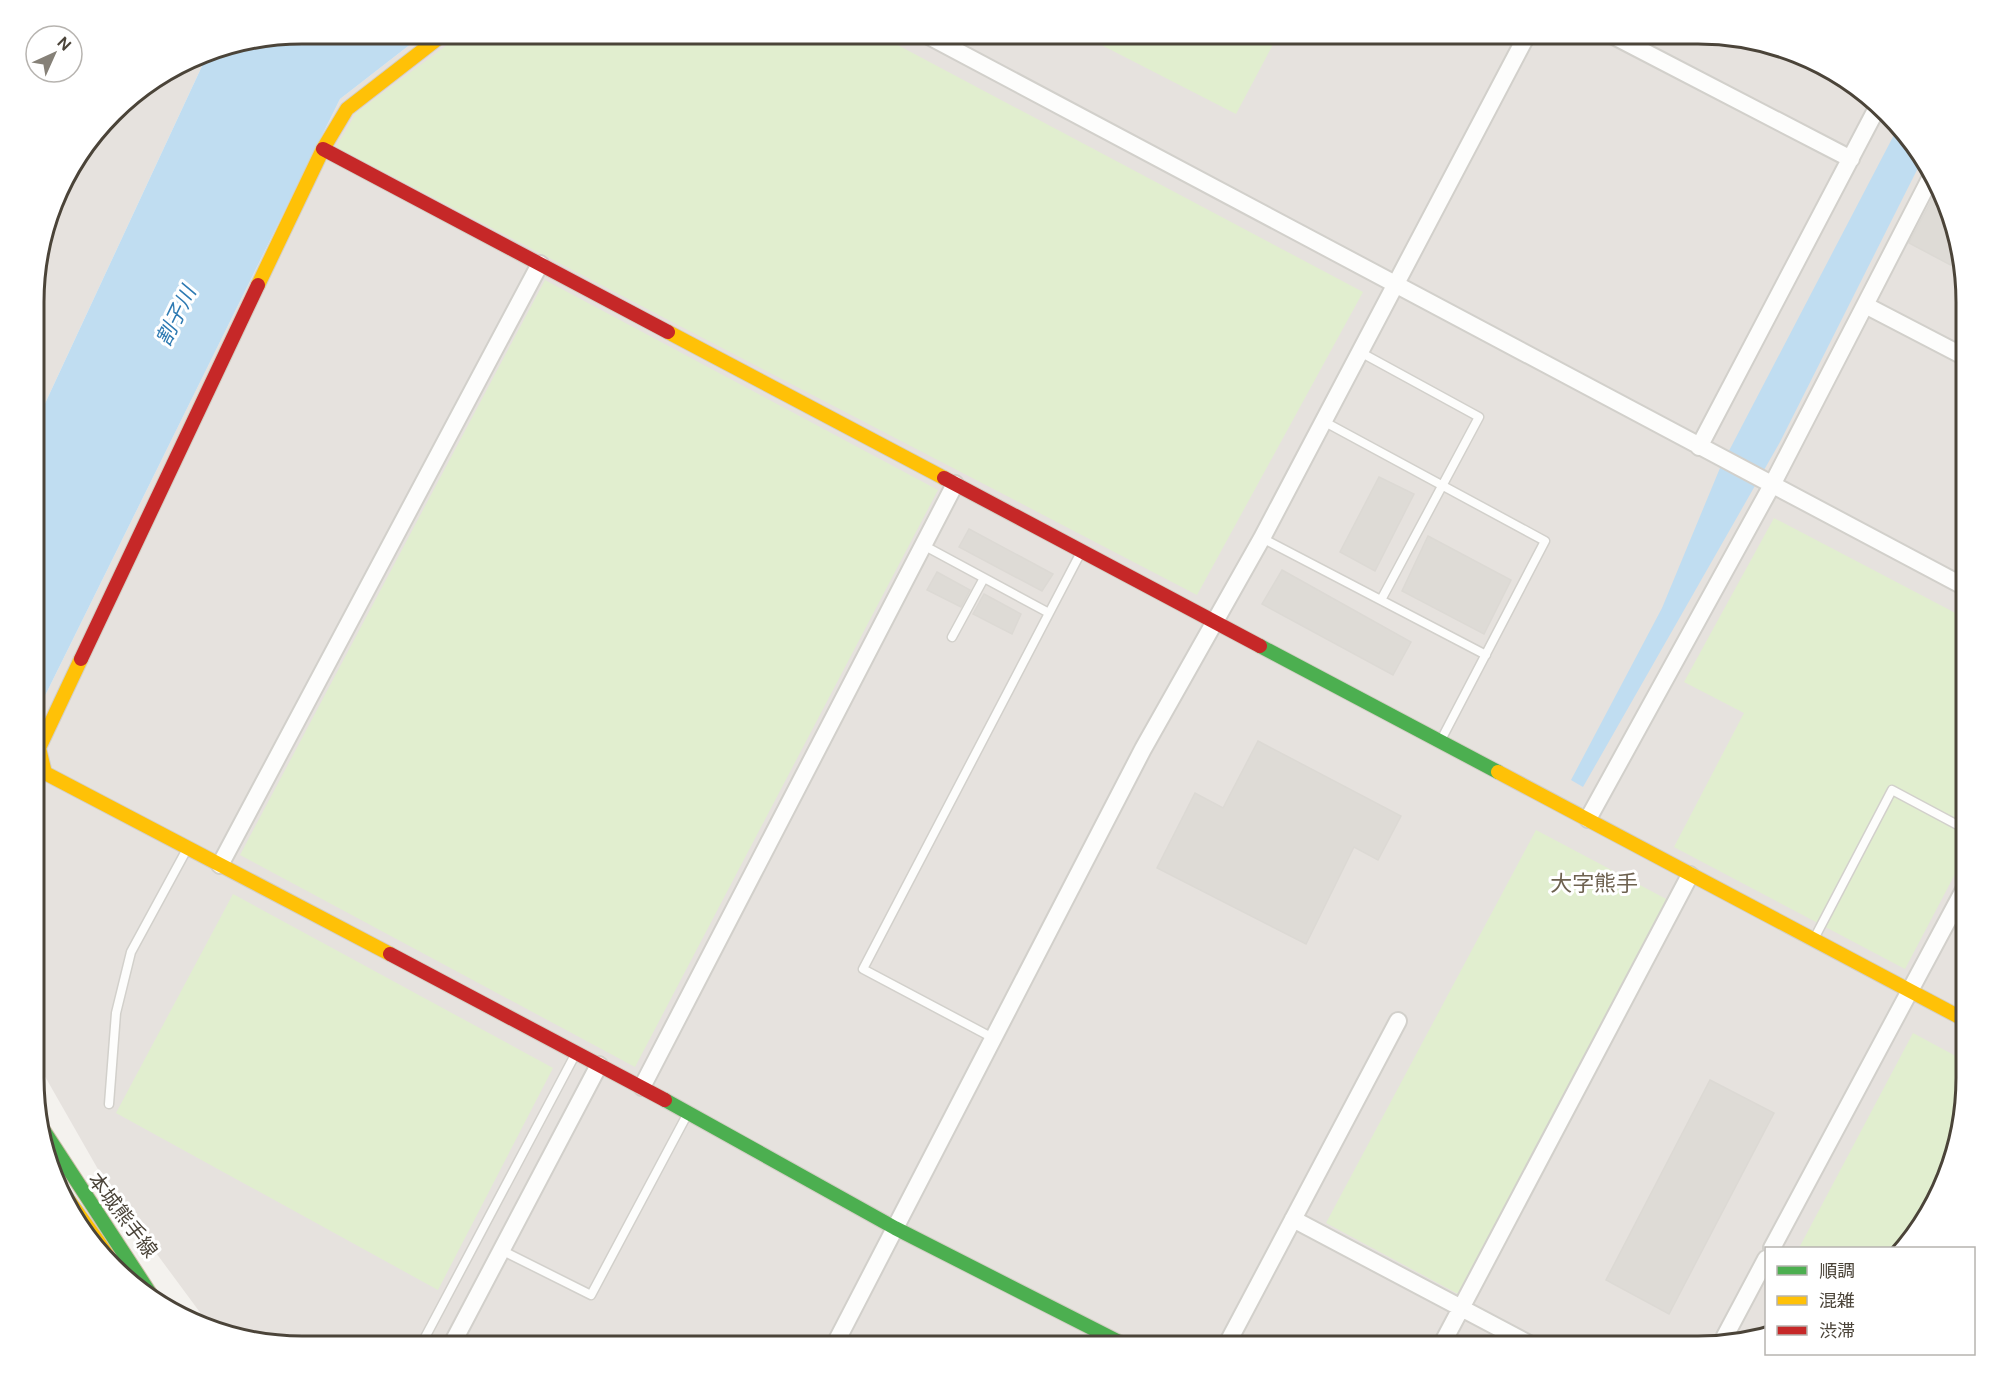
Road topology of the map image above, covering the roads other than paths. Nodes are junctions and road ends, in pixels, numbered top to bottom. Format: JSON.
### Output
{"nodes":[{"id":1,"x":431,"y":44,"type":"edge"},
{"id":2,"x":944,"y":44,"type":"edge"},
{"id":3,"x":1522,"y":44,"type":"edge"},
{"id":4,"x":1631,"y":44,"type":"edge"},
{"id":5,"x":1874,"y":114,"type":"edge"},
{"id":6,"x":323,"y":150,"type":"junction"},
{"id":7,"x":1851,"y":159,"type":"junction"},
{"id":8,"x":1927,"y":185,"type":"edge"},
{"id":9,"x":540,"y":264,"type":"junction"},
{"id":10,"x":1395,"y":286,"type":"junction"},
{"id":11,"x":1865,"y":306,"type":"junction"},
{"id":12,"x":1360,"y":352,"type":"junction"},
{"id":13,"x":1956,"y":352,"type":"edge"},
{"id":14,"x":1323,"y":421,"type":"junction"},
{"id":15,"x":1699,"y":447,"type":"junction"},
{"id":16,"x":955,"y":484,"type":"junction"},
{"id":17,"x":1769,"y":484,"type":"junction"},
{"id":18,"x":1441,"y":485,"type":"junction"},
{"id":19,"x":1262,"y":538,"type":"junction"},
{"id":20,"x":923,"y":545,"type":"junction"},
{"id":21,"x":1082,"y":550,"type":"junction"},
{"id":22,"x":984,"y":578,"type":"junction"},
{"id":23,"x":1956,"y":581,"type":"edge"},
{"id":24,"x":1381,"y":600,"type":"junction"},
{"id":25,"x":1049,"y":613,"type":"junction"},
{"id":26,"x":1215,"y":621,"type":"junction"},
{"id":27,"x":952,"y":637,"type":"dead end"},
{"id":28,"x":1486,"y":655,"type":"junction"},
{"id":29,"x":44,"y":737,"type":"edge"},
{"id":30,"x":1440,"y":742,"type":"junction"},
{"id":31,"x":44,"y":769,"type":"edge"},
{"id":32,"x":1588,"y":819,"type":"junction"},
{"id":33,"x":1956,"y":824,"type":"edge"},
{"id":34,"x":188,"y":848,"type":"junction"},
{"id":35,"x":220,"y":865,"type":"junction"},
{"id":36,"x":1690,"y":875,"type":"junction"},
{"id":37,"x":1956,"y":905,"type":"edge"},
{"id":38,"x":1813,"y":940,"type":"junction"},
{"id":39,"x":1909,"y":991,"type":"junction"},
{"id":40,"x":1956,"y":1015,"type":"edge"},
{"id":41,"x":1398,"y":1021,"type":"dead end"},
{"id":42,"x":993,"y":1038,"type":"junction"},
{"id":43,"x":576,"y":1053,"type":"junction"},
{"id":44,"x":599,"y":1065,"type":"junction"},
{"id":45,"x":642,"y":1087,"type":"junction"},
{"id":46,"x":109,"y":1104,"type":"dead end"},
{"id":47,"x":688,"y":1113,"type":"junction"},
{"id":48,"x":52,"y":1143,"type":"edge"},
{"id":49,"x":57,"y":1160,"type":"edge"},
{"id":50,"x":1293,"y":1219,"type":"junction"},
{"id":51,"x":895,"y":1228,"type":"junction"},
{"id":52,"x":1773,"y":1247,"type":"edge"},
{"id":53,"x":501,"y":1250,"type":"junction"},
{"id":54,"x":1765,"y":1263,"type":"edge"},
{"id":55,"x":140,"y":1277,"type":"edge"},
{"id":56,"x":156,"y":1291,"type":"edge"},
{"id":57,"x":1461,"y":1308,"type":"junction"},
{"id":58,"x":1727,"y":1334,"type":"edge"},
{"id":59,"x":426,"y":1336,"type":"edge"},
{"id":60,"x":456,"y":1336,"type":"edge"},
{"id":61,"x":839,"y":1336,"type":"edge"},
{"id":62,"x":1107,"y":1336,"type":"edge"},
{"id":63,"x":1231,"y":1336,"type":"edge"},
{"id":64,"x":1446,"y":1336,"type":"edge"},
{"id":65,"x":1514,"y":1336,"type":"edge"}],
"edges":[{"from":1,"to":6,"type":"main road"},
{"from":2,"to":10,"type":"street"},
{"from":3,"to":10,"type":"street"},
{"from":4,"to":7,"type":"street"},
{"from":5,"to":7,"type":"street"},
{"from":6,"to":9,"type":"main road"},
{"from":6,"to":29,"type":"main road"},
{"from":7,"to":15,"type":"street"},
{"from":8,"to":11,"type":"street"},
{"from":9,"to":16,"type":"main road"},
{"from":9,"to":35,"type":"street"},
{"from":10,"to":12,"type":"street"},
{"from":10,"to":15,"type":"street"},
{"from":11,"to":13,"type":"street"},
{"from":11,"to":17,"type":"street"},
{"from":12,"to":14,"type":"street"},
{"from":12,"to":18,"type":"lane"},
{"from":14,"to":18,"type":"lane"},
{"from":14,"to":19,"type":"street"},
{"from":15,"to":17,"type":"street"},
{"from":16,"to":20,"type":"street"},
{"from":16,"to":21,"type":"main road"},
{"from":17,"to":23,"type":"street"},
{"from":17,"to":32,"type":"street"},
{"from":18,"to":24,"type":"lane"},
{"from":18,"to":28,"type":"lane"},
{"from":19,"to":24,"type":"lane"},
{"from":19,"to":26,"type":"street"},
{"from":20,"to":22,"type":"lane"},
{"from":20,"to":45,"type":"street"},
{"from":21,"to":25,"type":"lane"},
{"from":21,"to":26,"type":"main road"},
{"from":22,"to":25,"type":"lane"},
{"from":22,"to":27,"type":"lane"},
{"from":24,"to":28,"type":"lane"},
{"from":25,"to":42,"type":"lane"},
{"from":26,"to":30,"type":"main road"},
{"from":26,"to":42,"type":"street"},
{"from":28,"to":30,"type":"lane"},
{"from":30,"to":32,"type":"main road"},
{"from":31,"to":34,"type":"main road"},
{"from":32,"to":36,"type":"main road"},
{"from":33,"to":38,"type":"lane"},
{"from":34,"to":35,"type":"main road"},
{"from":34,"to":46,"type":"lane"},
{"from":35,"to":43,"type":"main road"},
{"from":36,"to":38,"type":"main road"},
{"from":36,"to":57,"type":"street"},
{"from":37,"to":39,"type":"street"},
{"from":38,"to":39,"type":"main road"},
{"from":39,"to":40,"type":"main road"},
{"from":39,"to":52,"type":"street"},
{"from":41,"to":50,"type":"street"},
{"from":42,"to":51,"type":"street"},
{"from":43,"to":44,"type":"main road"},
{"from":43,"to":59,"type":"lane"},
{"from":44,"to":45,"type":"main road"},
{"from":44,"to":53,"type":"street"},
{"from":45,"to":47,"type":"main road"},
{"from":47,"to":51,"type":"main road"},
{"from":47,"to":53,"type":"lane"},
{"from":48,"to":55,"type":"main road","bridge":true},
{"from":49,"to":56,"type":"main road","name":"本城熊手線"},
{"from":50,"to":57,"type":"street"},
{"from":50,"to":63,"type":"street"},
{"from":51,"to":61,"type":"street"},
{"from":51,"to":62,"type":"main road"},
{"from":53,"to":60,"type":"street"},
{"from":54,"to":58,"type":"street"},
{"from":57,"to":64,"type":"street"},
{"from":57,"to":65,"type":"street"}]}
